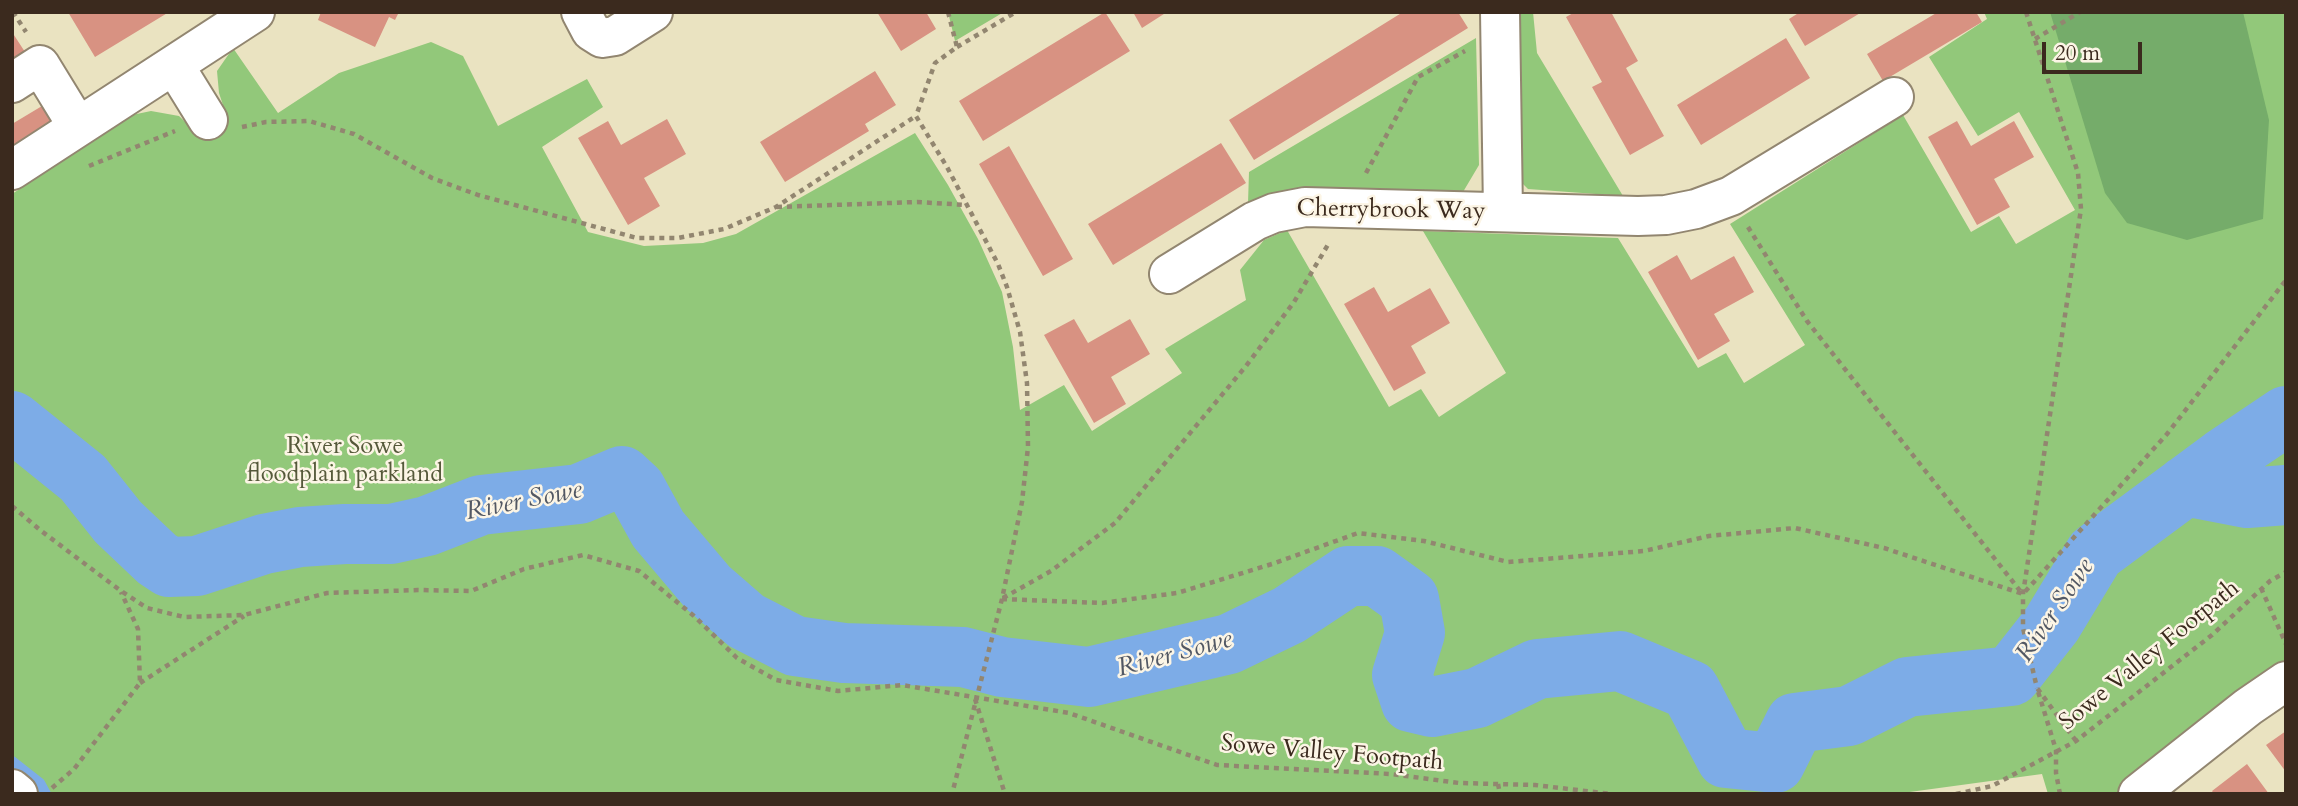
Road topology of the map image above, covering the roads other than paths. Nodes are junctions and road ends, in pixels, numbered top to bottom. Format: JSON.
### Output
{"nodes":[{"id":1,"x":255,"y":12,"type":"edge"},
{"id":2,"x":582,"y":12,"type":"edge"},
{"id":3,"x":653,"y":12,"type":"edge"},
{"id":4,"x":1500,"y":19,"type":"edge"},
{"id":5,"x":174,"y":65,"type":"junction"},
{"id":6,"x":12,"y":83,"type":"edge"},
{"id":7,"x":1894,"y":97,"type":"dead end"},
{"id":8,"x":208,"y":120,"type":"road end"},
{"id":9,"x":78,"y":127,"type":"junction"},
{"id":10,"x":12,"y":170,"type":"edge"},
{"id":11,"x":1503,"y":212,"type":"junction"},
{"id":12,"x":1169,"y":274,"type":"dead end"},
{"id":13,"x":2286,"y":681,"type":"edge"},
{"id":14,"x":12,"y":789,"type":"edge"},
{"id":15,"x":18,"y":794,"type":"edge"},
{"id":16,"x":2137,"y":794,"type":"edge"}],
"edges":[{"from":1,"to":5,"type":"street"},
{"from":2,"to":3,"type":"street"},
{"from":4,"to":11,"type":"street","name":"Cherrybrook Way"},
{"from":5,"to":8,"type":"street"},
{"from":5,"to":9,"type":"street"},
{"from":6,"to":9,"type":"street"},
{"from":7,"to":11,"type":"street","name":"Cherrybrook Way"},
{"from":9,"to":10,"type":"street"},
{"from":11,"to":12,"type":"street","name":"Cherrybrook Way"},
{"from":13,"to":16,"type":"street"},
{"from":14,"to":15,"type":"street"}]}
